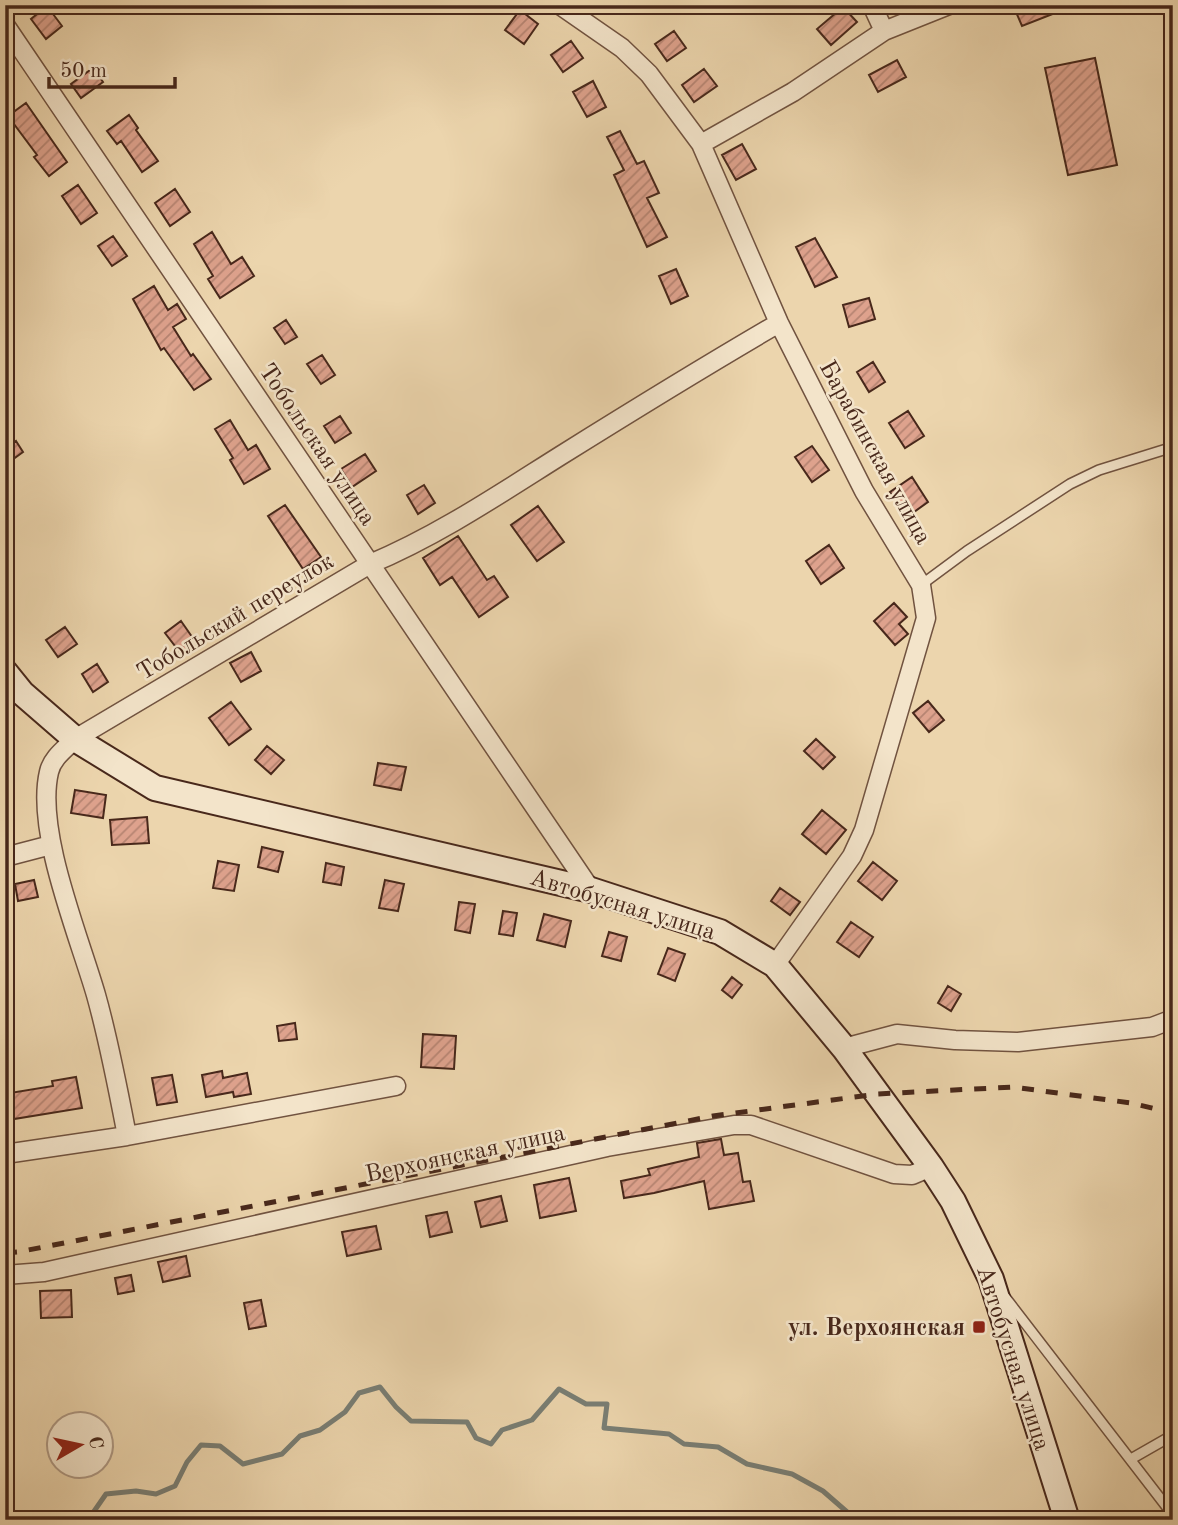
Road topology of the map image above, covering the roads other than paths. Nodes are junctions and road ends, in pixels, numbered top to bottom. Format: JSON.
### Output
{"nodes":[{"id":1,"x":560,"y":5,"type":"edge"},
{"id":2,"x":872,"y":5,"type":"edge"},
{"id":3,"x":949,"y":5,"type":"edge"},
{"id":4,"x":5,"y":25,"type":"edge"},
{"id":5,"x":884,"y":31,"type":"junction"},
{"id":6,"x":701,"y":144,"type":"junction"},
{"id":7,"x":779,"y":323,"type":"junction"},
{"id":8,"x":1173,"y":447,"type":"edge"},
{"id":9,"x":370,"y":564,"type":"junction"},
{"id":10,"x":922,"y":585,"type":"junction"},
{"id":11,"x":5,"y":672,"type":"edge"},
{"id":12,"x":75,"y":739,"type":"junction"},
{"id":13,"x":51,"y":845,"type":"junction"},
{"id":14,"x":5,"y":857,"type":"edge"},
{"id":15,"x":592,"y":890,"type":"junction"},
{"id":16,"x":775,"y":965,"type":"junction"},
{"id":17,"x":1173,"y":1019,"type":"edge"},
{"id":18,"x":844,"y":1048,"type":"junction"},
{"id":19,"x":396,"y":1086,"type":"dead end"},
{"id":20,"x":127,"y":1136,"type":"junction"},
{"id":21,"x":5,"y":1154,"type":"edge"},
{"id":22,"x":932,"y":1167,"type":"junction"},
{"id":23,"x":5,"y":1275,"type":"edge"},
{"id":24,"x":991,"y":1279,"type":"junction"},
{"id":25,"x":1173,"y":1435,"type":"edge"},
{"id":26,"x":1130,"y":1459,"type":"junction"},
{"id":27,"x":1173,"y":1515,"type":"edge"},
{"id":28,"x":1067,"y":1520,"type":"edge"}],
"edges":[{"from":1,"to":6,"type":"street","name":"Барабинская улица"},
{"from":2,"to":5,"type":"street"},
{"from":3,"to":5,"type":"street"},
{"from":4,"to":9,"type":"street","name":"Тобольская улица"},
{"from":5,"to":6,"type":"street"},
{"from":6,"to":7,"type":"street","name":"Барабинская улица"},
{"from":7,"to":9,"type":"street","name":"Тобольский переулок"},
{"from":7,"to":10,"type":"street","name":"Барабинская улица"},
{"from":8,"to":10,"type":"lane"},
{"from":9,"to":12,"type":"street","name":"Тобольский переулок"},
{"from":9,"to":15,"type":"street","name":"Тобольская улица"},
{"from":10,"to":16,"type":"street","name":"Барабинская улица"},
{"from":11,"to":12,"type":"street","name":"Автобусная улица"},
{"from":12,"to":13,"type":"street","name":"Тобольский переулок"},
{"from":12,"to":15,"type":"street","name":"Автобусная улица"},
{"from":13,"to":14,"type":"street"},
{"from":13,"to":20,"type":"street","name":"Тобольский переулок"},
{"from":15,"to":16,"type":"street","name":"Автобусная улица"},
{"from":16,"to":18,"type":"street","name":"Автобусная улица"},
{"from":17,"to":18,"type":"street"},
{"from":18,"to":22,"type":"street","name":"Автобусная улица"},
{"from":19,"to":20,"type":"street"},
{"from":20,"to":21,"type":"street"},
{"from":22,"to":23,"type":"street","name":"Верхоянская улица"},
{"from":22,"to":24,"type":"street","name":"Автобусная улица"},
{"from":24,"to":26,"type":"lane"},
{"from":24,"to":28,"type":"street","name":"Автобусная улица"},
{"from":25,"to":26,"type":"lane"},
{"from":26,"to":27,"type":"lane"}]}
